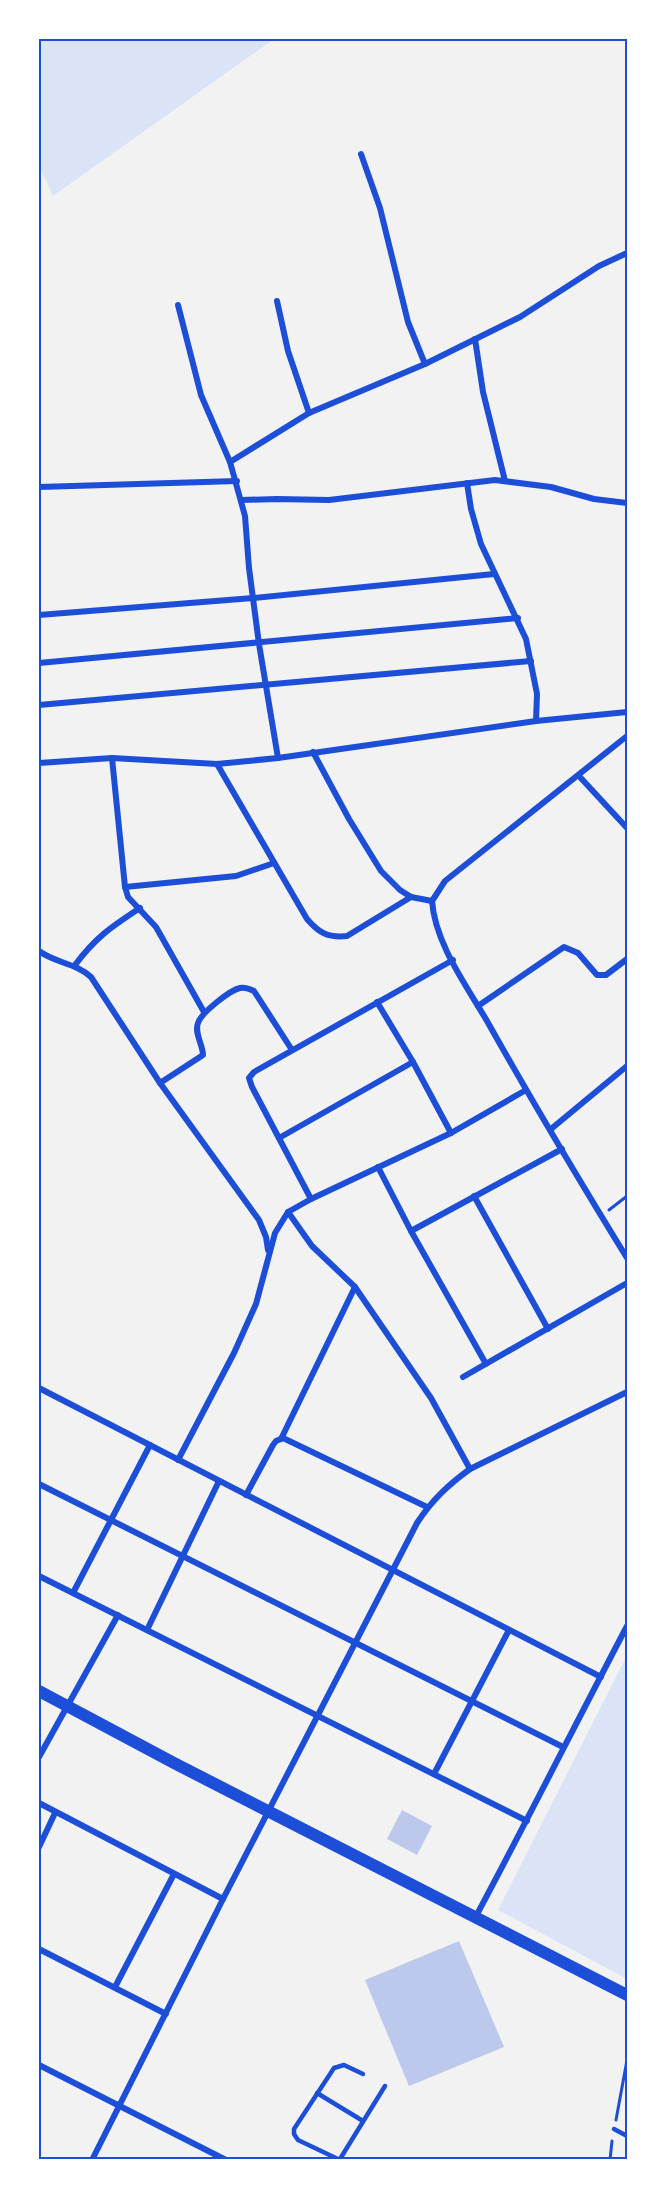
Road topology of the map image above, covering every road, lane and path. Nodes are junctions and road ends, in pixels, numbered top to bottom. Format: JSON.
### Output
{"nodes":[{"id":1,"x":361,"y":154,"type":"dead end"},
{"id":2,"x":627,"y":253,"type":"edge"},
{"id":3,"x":277,"y":301,"type":"dead end"},
{"id":4,"x":178,"y":305,"type":"dead end"},
{"id":5,"x":475,"y":339,"type":"junction"},
{"id":6,"x":425,"y":364,"type":"junction"},
{"id":7,"x":309,"y":413,"type":"junction"},
{"id":8,"x":230,"y":462,"type":"junction"},
{"id":9,"x":237,"y":481,"type":"junction"},
{"id":10,"x":505,"y":481,"type":"junction"},
{"id":11,"x":466,"y":483,"type":"junction"},
{"id":12,"x":39,"y":487,"type":"edge"},
{"id":13,"x":242,"y":500,"type":"junction"},
{"id":14,"x":627,"y":503,"type":"edge"},
{"id":15,"x":494,"y":574,"type":"junction"},
{"id":16,"x":253,"y":598,"type":"junction"},
{"id":17,"x":39,"y":615,"type":"edge"},
{"id":18,"x":518,"y":618,"type":"junction"},
{"id":19,"x":259,"y":644,"type":"junction"},
{"id":20,"x":531,"y":661,"type":"junction"},
{"id":21,"x":39,"y":663,"type":"edge"},
{"id":22,"x":266,"y":685,"type":"junction"},
{"id":23,"x":39,"y":705,"type":"edge"},
{"id":24,"x":627,"y":712,"type":"edge"},
{"id":25,"x":536,"y":721,"type":"junction"},
{"id":26,"x":627,"y":736,"type":"edge"},
{"id":27,"x":314,"y":752,"type":"junction"},
{"id":28,"x":112,"y":758,"type":"junction"},
{"id":29,"x":278,"y":758,"type":"junction"},
{"id":30,"x":39,"y":763,"type":"edge"},
{"id":31,"x":217,"y":764,"type":"junction"},
{"id":32,"x":579,"y":776,"type":"junction"},
{"id":33,"x":627,"y":828,"type":"edge"},
{"id":34,"x":274,"y":863,"type":"junction"},
{"id":35,"x":125,"y":886,"type":"junction"},
{"id":36,"x":411,"y":897,"type":"junction"},
{"id":37,"x":432,"y":901,"type":"junction"},
{"id":38,"x":140,"y":908,"type":"junction"},
{"id":39,"x":39,"y":951,"type":"edge"},
{"id":40,"x":627,"y":959,"type":"edge"},
{"id":41,"x":453,"y":960,"type":"junction"},
{"id":42,"x":75,"y":965,"type":"junction"},
{"id":43,"x":377,"y":1002,"type":"junction"},
{"id":44,"x":478,"y":1006,"type":"junction"},
{"id":45,"x":204,"y":1012,"type":"junction"},
{"id":46,"x":292,"y":1050,"type":"junction"},
{"id":47,"x":414,"y":1062,"type":"junction"},
{"id":48,"x":627,"y":1066,"type":"edge"},
{"id":49,"x":160,"y":1083,"type":"junction"},
{"id":50,"x":526,"y":1090,"type":"junction"},
{"id":51,"x":551,"y":1129,"type":"junction"},
{"id":52,"x":451,"y":1133,"type":"junction"},
{"id":53,"x":279,"y":1138,"type":"junction"},
{"id":54,"x":562,"y":1149,"type":"junction"},
{"id":55,"x":378,"y":1167,"type":"junction"},
{"id":56,"x":474,"y":1196,"type":"junction"},
{"id":57,"x":627,"y":1196,"type":"edge"},
{"id":58,"x":311,"y":1199,"type":"junction"},
{"id":59,"x":288,"y":1212,"type":"junction"},
{"id":60,"x":601,"y":1216,"type":"junction"},
{"id":61,"x":411,"y":1231,"type":"junction"},
{"id":62,"x":268,"y":1252,"type":"junction"},
{"id":63,"x":627,"y":1258,"type":"edge"},
{"id":64,"x":627,"y":1283,"type":"edge"},
{"id":65,"x":355,"y":1287,"type":"junction"},
{"id":66,"x":548,"y":1329,"type":"junction"},
{"id":67,"x":486,"y":1364,"type":"junction"},
{"id":68,"x":463,"y":1377,"type":"dead end"},
{"id":69,"x":39,"y":1388,"type":"edge"},
{"id":70,"x":627,"y":1392,"type":"edge"},
{"id":71,"x":281,"y":1439,"type":"junction"},
{"id":72,"x":150,"y":1445,"type":"junction"},
{"id":73,"x":177,"y":1460,"type":"junction"},
{"id":74,"x":470,"y":1469,"type":"junction"},
{"id":75,"x":219,"y":1481,"type":"junction"},
{"id":76,"x":39,"y":1484,"type":"edge"},
{"id":77,"x":246,"y":1495,"type":"junction"},
{"id":78,"x":428,"y":1507,"type":"junction"},
{"id":79,"x":111,"y":1520,"type":"junction"},
{"id":80,"x":183,"y":1556,"type":"junction"},
{"id":81,"x":393,"y":1570,"type":"junction"},
{"id":82,"x":39,"y":1576,"type":"edge"},
{"id":83,"x":73,"y":1593,"type":"junction"},
{"id":84,"x":118,"y":1615,"type":"junction"},
{"id":85,"x":627,"y":1626,"type":"edge"},
{"id":86,"x":147,"y":1630,"type":"junction"},
{"id":87,"x":509,"y":1630,"type":"junction"},
{"id":88,"x":356,"y":1643,"type":"junction"},
{"id":89,"x":601,"y":1677,"type":"junction"},
{"id":90,"x":39,"y":1691,"type":"edge"},
{"id":91,"x":472,"y":1701,"type":"junction"},
{"id":92,"x":67,"y":1705,"type":"junction"},
{"id":93,"x":319,"y":1716,"type":"junction"},
{"id":94,"x":563,"y":1747,"type":"junction"},
{"id":95,"x":39,"y":1757,"type":"edge"},
{"id":96,"x":434,"y":1774,"type":"junction"},
{"id":97,"x":39,"y":1803,"type":"edge"},
{"id":98,"x":270,"y":1812,"type":"junction"},
{"id":99,"x":55,"y":1813,"type":"junction"},
{"id":100,"x":527,"y":1821,"type":"junction"},
{"id":101,"x":39,"y":1847,"type":"edge"},
{"id":102,"x":174,"y":1874,"type":"junction"},
{"id":103,"x":223,"y":1899,"type":"junction"},
{"id":104,"x":475,"y":1918,"type":"junction"},
{"id":105,"x":39,"y":1949,"type":"edge"},
{"id":106,"x":115,"y":1988,"type":"junction"},
{"id":107,"x":627,"y":1995,"type":"edge"},
{"id":108,"x":166,"y":2014,"type":"junction"},
{"id":109,"x":627,"y":2060,"type":"edge"},
{"id":110,"x":39,"y":2065,"type":"edge"},
{"id":111,"x":363,"y":2074,"type":"dead end"},
{"id":112,"x":624,"y":2076,"type":"dead end"},
{"id":113,"x":385,"y":2086,"type":"dead end"},
{"id":114,"x":317,"y":2093,"type":"junction"},
{"id":115,"x":119,"y":2107,"type":"junction"},
{"id":116,"x":363,"y":2121,"type":"junction"},
{"id":117,"x":614,"y":2129,"type":"dead end"},
{"id":118,"x":627,"y":2136,"type":"edge"},
{"id":119,"x":340,"y":2159,"type":"edge"},
{"id":120,"x":93,"y":2160,"type":"edge"},
{"id":121,"x":226,"y":2160,"type":"edge"}],
"edges":[{"from":1,"to":6,"type":"street"},
{"from":2,"to":5,"type":"street"},
{"from":3,"to":7,"type":"street"},
{"from":4,"to":8,"type":"street"},
{"from":5,"to":6,"type":"street"},
{"from":5,"to":10,"type":"street"},
{"from":6,"to":7,"type":"street"},
{"from":7,"to":8,"type":"street"},
{"from":8,"to":9,"type":"street"},
{"from":9,"to":12,"type":"street"},
{"from":9,"to":13,"type":"street"},
{"from":10,"to":11,"type":"street"},
{"from":10,"to":14,"type":"street"},
{"from":11,"to":13,"type":"street"},
{"from":11,"to":15,"type":"street"},
{"from":13,"to":16,"type":"street"},
{"from":15,"to":16,"type":"street"},
{"from":15,"to":18,"type":"street"},
{"from":16,"to":17,"type":"street"},
{"from":16,"to":19,"type":"street"},
{"from":18,"to":19,"type":"street"},
{"from":18,"to":20,"type":"street"},
{"from":19,"to":21,"type":"street"},
{"from":19,"to":22,"type":"street"},
{"from":20,"to":22,"type":"street"},
{"from":20,"to":25,"type":"street"},
{"from":22,"to":23,"type":"street"},
{"from":22,"to":29,"type":"street"},
{"from":24,"to":25,"type":"street"},
{"from":25,"to":27,"type":"street"},
{"from":26,"to":32,"type":"street"},
{"from":27,"to":29,"type":"street"},
{"from":27,"to":36,"type":"street"},
{"from":28,"to":30,"type":"street"},
{"from":28,"to":31,"type":"street"},
{"from":28,"to":35,"type":"street"},
{"from":29,"to":31,"type":"street"},
{"from":31,"to":34,"type":"street"},
{"from":32,"to":33,"type":"street"},
{"from":32,"to":37,"type":"street"},
{"from":34,"to":35,"type":"street"},
{"from":34,"to":36,"type":"street"},
{"from":35,"to":38,"type":"street"},
{"from":36,"to":37,"type":"street"},
{"from":37,"to":41,"type":"street"},
{"from":38,"to":42,"type":"street"},
{"from":38,"to":45,"type":"street"},
{"from":39,"to":42,"type":"street"},
{"from":40,"to":44,"type":"street"},
{"from":41,"to":43,"type":"street"},
{"from":41,"to":44,"type":"street"},
{"from":42,"to":49,"type":"street"},
{"from":43,"to":46,"type":"street"},
{"from":43,"to":47,"type":"street"},
{"from":44,"to":50,"type":"street"},
{"from":45,"to":46,"type":"street"},
{"from":45,"to":49,"type":"street"},
{"from":46,"to":53,"type":"street"},
{"from":47,"to":52,"type":"street"},
{"from":47,"to":53,"type":"street"},
{"from":48,"to":51,"type":"street"},
{"from":49,"to":62,"type":"street"},
{"from":50,"to":51,"type":"street"},
{"from":50,"to":52,"type":"street"},
{"from":51,"to":54,"type":"street"},
{"from":52,"to":55,"type":"street"},
{"from":53,"to":58,"type":"street"},
{"from":54,"to":56,"type":"street"},
{"from":54,"to":60,"type":"street"},
{"from":55,"to":58,"type":"street"},
{"from":55,"to":61,"type":"street"},
{"from":56,"to":61,"type":"street"},
{"from":56,"to":66,"type":"street"},
{"from":57,"to":60,"type":"path"},
{"from":58,"to":59,"type":"street"},
{"from":59,"to":62,"type":"street"},
{"from":59,"to":65,"type":"street"},
{"from":60,"to":63,"type":"street"},
{"from":61,"to":67,"type":"street"},
{"from":62,"to":73,"type":"street"},
{"from":64,"to":66,"type":"street"},
{"from":65,"to":71,"type":"street"},
{"from":65,"to":74,"type":"street"},
{"from":66,"to":67,"type":"street"},
{"from":67,"to":68,"type":"street"},
{"from":69,"to":72,"type":"street"},
{"from":70,"to":74,"type":"street"},
{"from":71,"to":77,"type":"street"},
{"from":71,"to":78,"type":"street"},
{"from":72,"to":73,"type":"street"},
{"from":72,"to":79,"type":"street"},
{"from":73,"to":75,"type":"street"},
{"from":74,"to":78,"type":"street"},
{"from":75,"to":77,"type":"street"},
{"from":75,"to":80,"type":"street"},
{"from":76,"to":79,"type":"street"},
{"from":77,"to":81,"type":"street"},
{"from":78,"to":81,"type":"street"},
{"from":79,"to":80,"type":"street"},
{"from":79,"to":83,"type":"street"},
{"from":80,"to":86,"type":"street"},
{"from":80,"to":88,"type":"street"},
{"from":81,"to":87,"type":"street"},
{"from":81,"to":88,"type":"street"},
{"from":82,"to":83,"type":"street"},
{"from":83,"to":84,"type":"street"},
{"from":84,"to":86,"type":"street"},
{"from":84,"to":92,"type":"street"},
{"from":85,"to":89,"type":"street"},
{"from":86,"to":93,"type":"street"},
{"from":87,"to":89,"type":"street"},
{"from":87,"to":91,"type":"street"},
{"from":88,"to":91,"type":"street"},
{"from":88,"to":93,"type":"street"},
{"from":89,"to":94,"type":"street"},
{"from":90,"to":92,"type":"main road"},
{"from":91,"to":94,"type":"street"},
{"from":91,"to":96,"type":"street"},
{"from":92,"to":95,"type":"street"},
{"from":92,"to":98,"type":"main road"},
{"from":93,"to":96,"type":"street"},
{"from":93,"to":98,"type":"street"},
{"from":94,"to":100,"type":"street"},
{"from":96,"to":100,"type":"street"},
{"from":97,"to":99,"type":"street"},
{"from":98,"to":103,"type":"street"},
{"from":98,"to":104,"type":"main road"},
{"from":99,"to":101,"type":"street"},
{"from":99,"to":102,"type":"street"},
{"from":100,"to":104,"type":"street"},
{"from":102,"to":103,"type":"street"},
{"from":102,"to":106,"type":"street"},
{"from":103,"to":108,"type":"street"},
{"from":104,"to":107,"type":"main road"},
{"from":105,"to":106,"type":"street"},
{"from":106,"to":108,"type":"street"},
{"from":108,"to":115,"type":"street"},
{"from":109,"to":112,"type":"path"},
{"from":110,"to":115,"type":"street"},
{"from":111,"to":114,"type":"lane"},
{"from":113,"to":116,"type":"lane"},
{"from":114,"to":116,"type":"lane"},
{"from":114,"to":119,"type":"lane"},
{"from":115,"to":120,"type":"street"},
{"from":115,"to":121,"type":"street"},
{"from":116,"to":119,"type":"lane"},
{"from":117,"to":118,"type":"lane"}]}
